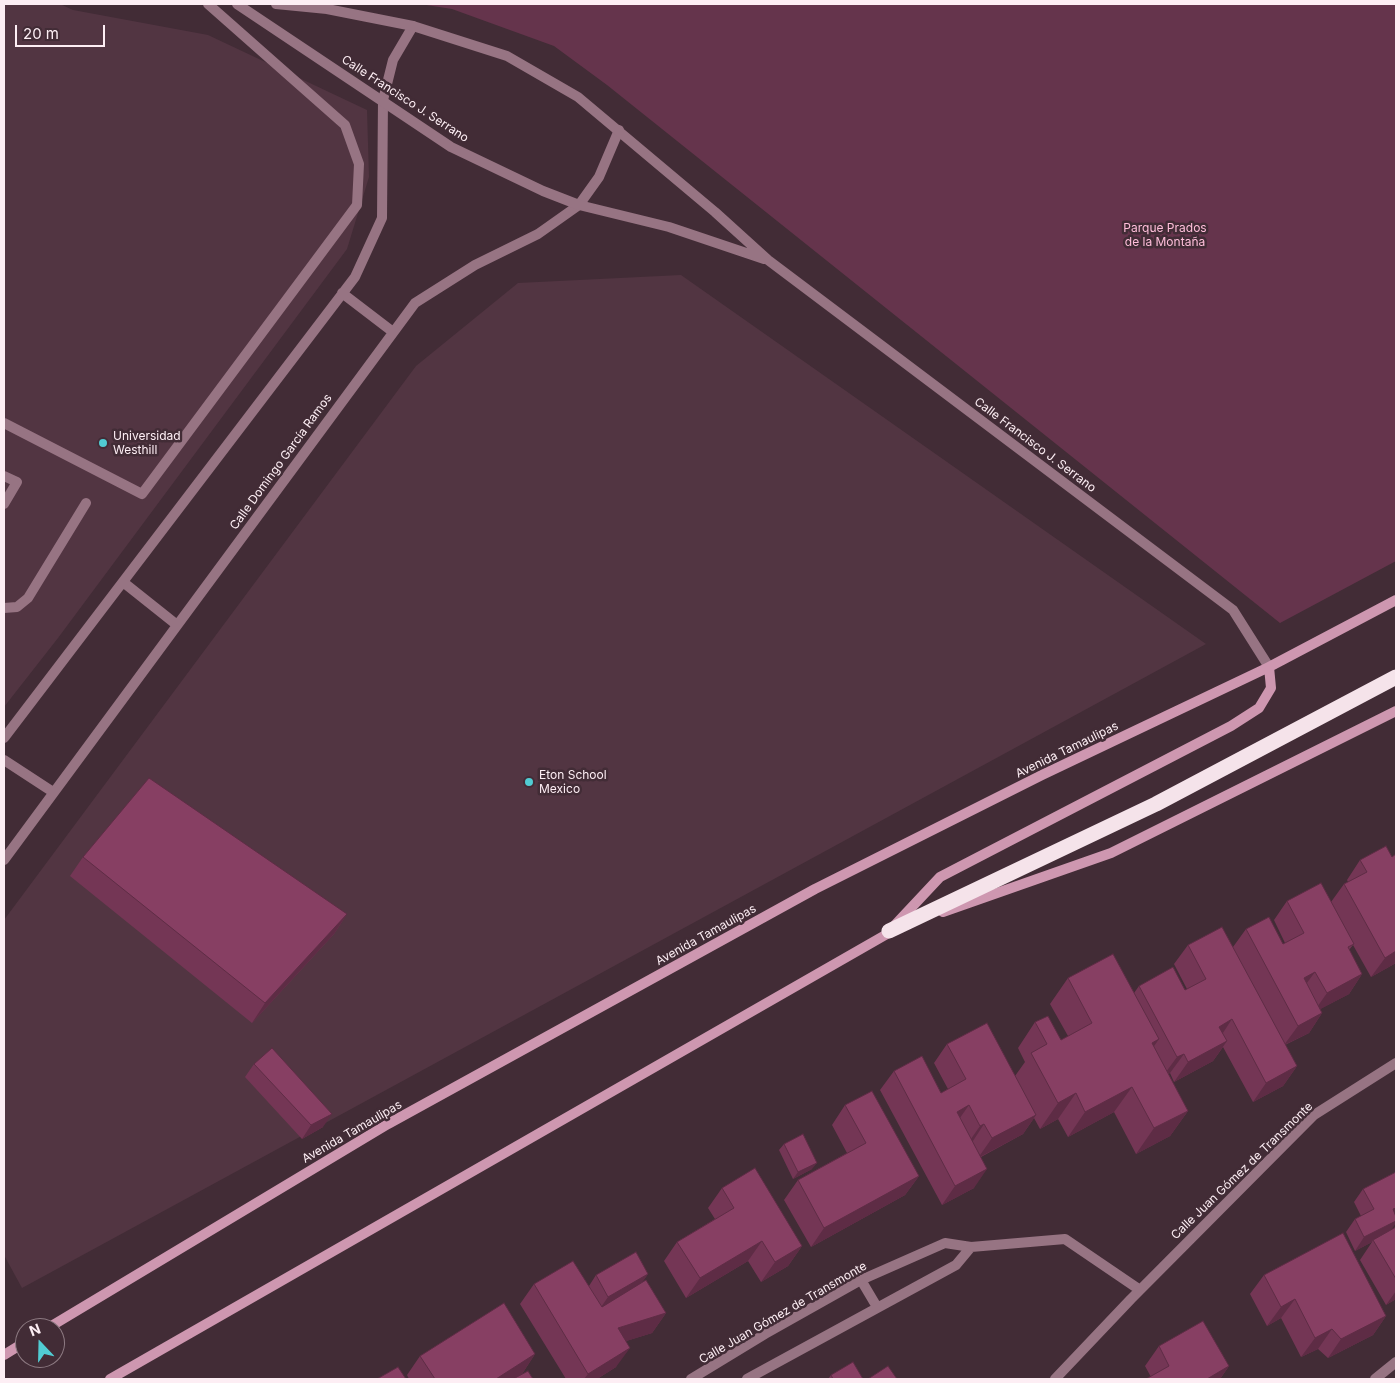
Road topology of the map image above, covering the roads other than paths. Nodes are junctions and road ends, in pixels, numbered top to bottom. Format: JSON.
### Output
{"nodes":[{"id":1,"x":208,"y":4,"type":"edge"},
{"id":2,"x":237,"y":4,"type":"edge"},
{"id":3,"x":276,"y":4,"type":"edge"},
{"id":4,"x":413,"y":26,"type":"junction"},
{"id":5,"x":383,"y":100,"type":"junction"},
{"id":6,"x":618,"y":130,"type":"junction"},
{"id":7,"x":579,"y":205,"type":"junction"},
{"id":8,"x":768,"y":260,"type":"junction"},
{"id":9,"x":342,"y":293,"type":"junction"},
{"id":10,"x":393,"y":332,"type":"junction"},
{"id":11,"x":4,"y":423,"type":"edge"},
{"id":12,"x":4,"y":476,"type":"edge"},
{"id":13,"x":86,"y":502,"type":"dead end"},
{"id":14,"x":4,"y":504,"type":"edge"},
{"id":15,"x":122,"y":582,"type":"junction"},
{"id":16,"x":1396,"y":600,"type":"edge"},
{"id":17,"x":4,"y":608,"type":"edge"},
{"id":18,"x":177,"y":625,"type":"junction"},
{"id":19,"x":1269,"y":667,"type":"junction"},
{"id":20,"x":1396,"y":677,"type":"edge"},
{"id":21,"x":1396,"y":711,"type":"edge"},
{"id":22,"x":4,"y":738,"type":"edge"},
{"id":23,"x":4,"y":760,"type":"edge"},
{"id":24,"x":53,"y":792,"type":"junction"},
{"id":25,"x":4,"y":860,"type":"edge"},
{"id":26,"x":889,"y":931,"type":"junction"},
{"id":27,"x":1396,"y":1063,"type":"edge"},
{"id":28,"x":971,"y":1247,"type":"junction"},
{"id":29,"x":861,"y":1280,"type":"junction"},
{"id":30,"x":1140,"y":1290,"type":"junction"},
{"id":31,"x":877,"y":1308,"type":"junction"},
{"id":32,"x":65,"y":1318,"type":"edge"},
{"id":33,"x":15,"y":1348,"type":"edge"},
{"id":34,"x":4,"y":1354,"type":"edge"},
{"id":35,"x":1396,"y":1362,"type":"edge"},
{"id":36,"x":110,"y":1379,"type":"edge"},
{"id":37,"x":691,"y":1379,"type":"edge"},
{"id":38,"x":747,"y":1379,"type":"edge"},
{"id":39,"x":1055,"y":1379,"type":"edge"},
{"id":40,"x":1376,"y":1379,"type":"edge"}],
"edges":[{"from":1,"to":11,"type":"street"},
{"from":2,"to":5,"type":"street","name":"Calle Francisco J. Serrano"},
{"from":3,"to":4,"type":"street","name":"Calle Francisco J. Serrano"},
{"from":4,"to":5,"type":"street"},
{"from":4,"to":6,"type":"street","name":"Calle Francisco J. Serrano"},
{"from":5,"to":7,"type":"street","name":"Calle Francisco J. Serrano"},
{"from":5,"to":9,"type":"street"},
{"from":6,"to":7,"type":"street","name":"Calle Domingo García Ramos"},
{"from":6,"to":8,"type":"street","name":"Calle Francisco J. Serrano"},
{"from":7,"to":8,"type":"street","name":"Calle Francisco J. Serrano"},
{"from":7,"to":10,"type":"street","name":"Calle Domingo García Ramos"},
{"from":8,"to":19,"type":"street","name":"Calle Francisco J. Serrano"},
{"from":9,"to":10,"type":"street"},
{"from":9,"to":15,"type":"street"},
{"from":10,"to":18,"type":"street","name":"Calle Domingo García Ramos"},
{"from":12,"to":14,"type":"street"},
{"from":13,"to":17,"type":"street"},
{"from":15,"to":18,"type":"street"},
{"from":15,"to":22,"type":"street"},
{"from":16,"to":19,"type":"street","name":"Avenida Tamaulipas"},
{"from":18,"to":24,"type":"street","name":"Calle Domingo García Ramos"},
{"from":19,"to":26,"type":"street"},
{"from":19,"to":32,"type":"street","name":"Avenida Tamaulipas"},
{"from":20,"to":26,"type":"highway"},
{"from":21,"to":26,"type":"street"},
{"from":23,"to":24,"type":"street"},
{"from":24,"to":25,"type":"street","name":"Calle Domingo García Ramos"},
{"from":26,"to":36,"type":"street"},
{"from":27,"to":30,"type":"street","name":"Calle Juan Gómez de Transmonte"},
{"from":28,"to":29,"type":"street","name":"Calle Juan Gómez de Transmonte"},
{"from":28,"to":30,"type":"street","name":"Calle Juan Gómez de Transmonte"},
{"from":28,"to":31,"type":"street"},
{"from":29,"to":31,"type":"street"},
{"from":29,"to":37,"type":"street","name":"Calle Juan Gómez de Transmonte"},
{"from":30,"to":39,"type":"street","name":"Calle Juan Gómez de Transmonte"},
{"from":31,"to":38,"type":"street"},
{"from":33,"to":34,"type":"street"},
{"from":35,"to":40,"type":"street"}]}
